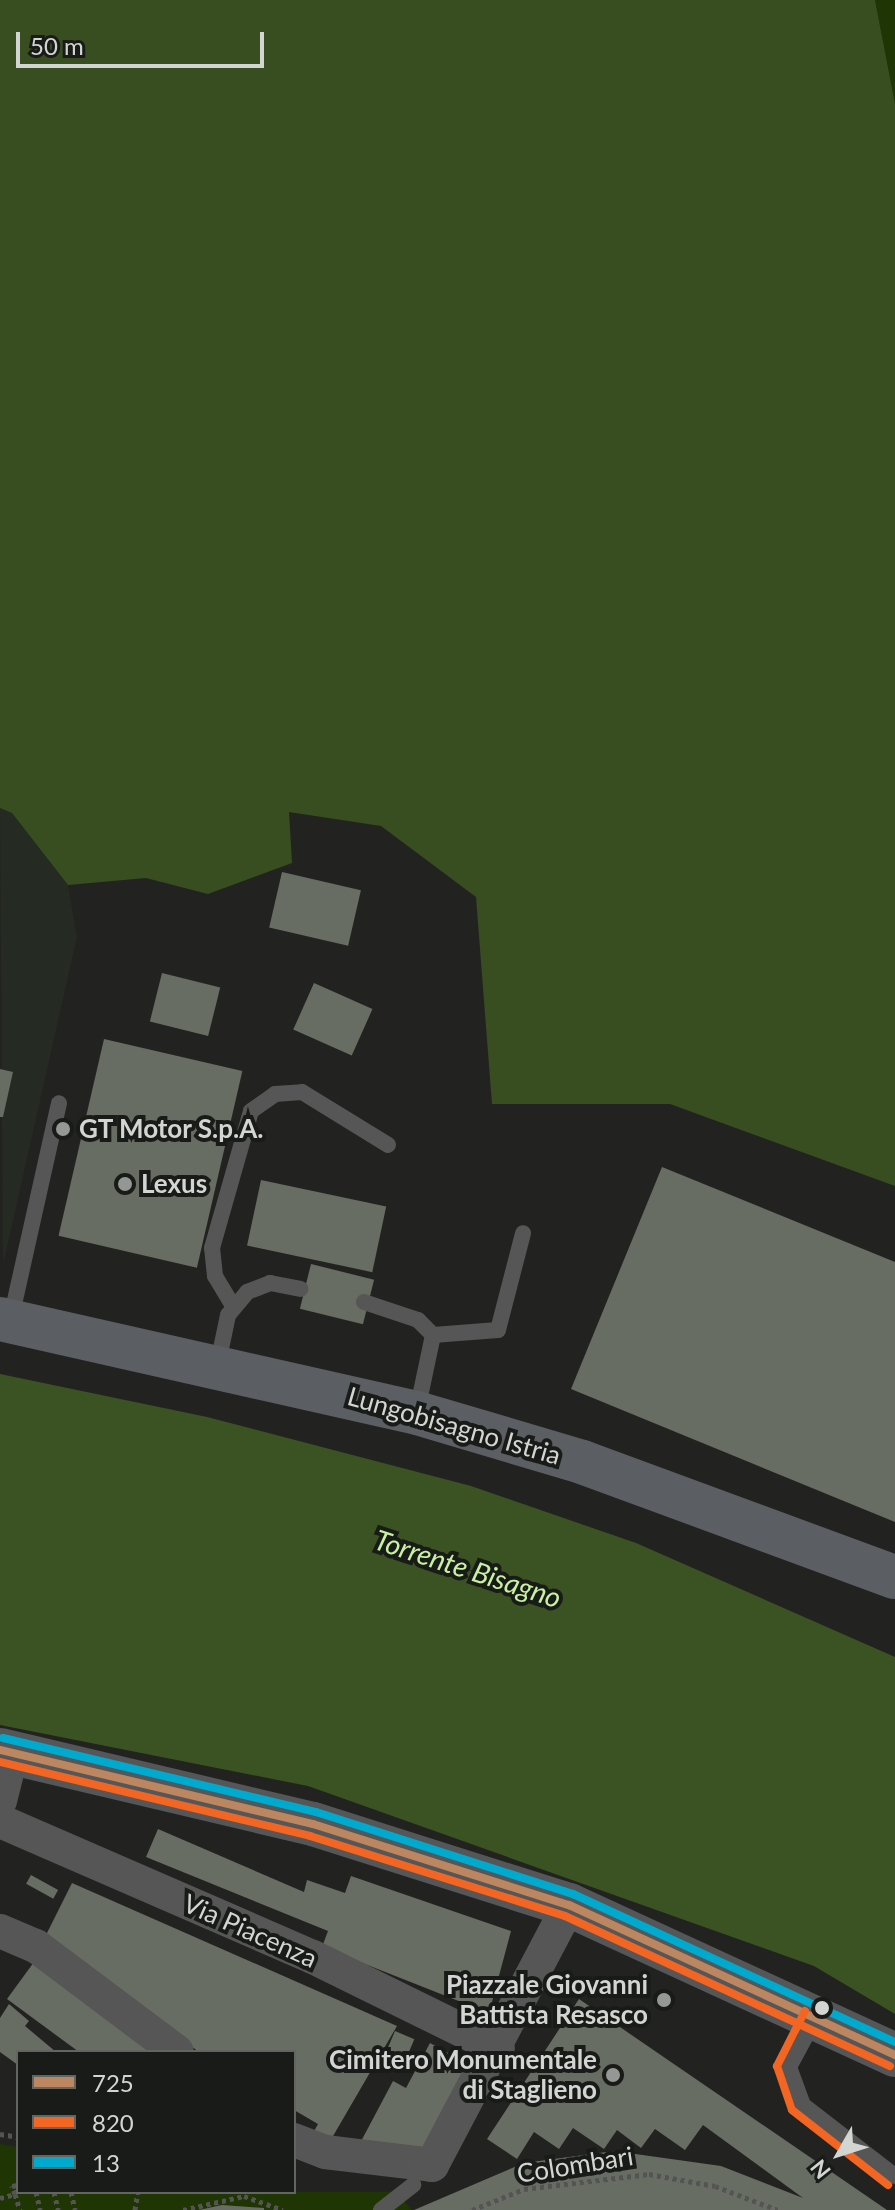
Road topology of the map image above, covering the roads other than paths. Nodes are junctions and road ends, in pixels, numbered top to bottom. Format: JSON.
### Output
{"nodes":[{"id":1,"x":59,"y":1103,"type":"dead end"},
{"id":2,"x":388,"y":1145,"type":"dead end"},
{"id":3,"x":523,"y":1233,"type":"dead end"},
{"id":4,"x":300,"y":1289,"type":"dead end"},
{"id":5,"x":364,"y":1302,"type":"dead end"},
{"id":6,"x":233,"y":1306,"type":"junction"},
{"id":7,"x":6,"y":1319,"type":"edge"},
{"id":8,"x":433,"y":1335,"type":"junction"},
{"id":9,"x":218,"y":1363,"type":"junction"},
{"id":10,"x":417,"y":1413,"type":"junction"},
{"id":11,"x":894,"y":1574,"type":"edge"},
{"id":12,"x":6,"y":1751,"type":"edge"},
{"id":13,"x":0,"y":1801,"type":"edge"},
{"id":14,"x":0,"y":1821,"type":"edge"},
{"id":15,"x":569,"y":1905,"type":"junction"},
{"id":16,"x":0,"y":1931,"type":"edge"},
{"id":17,"x":816,"y":2017,"type":"junction"},
{"id":18,"x":498,"y":2048,"type":"junction"},
{"id":19,"x":174,"y":2050,"type":"edge"},
{"id":20,"x":895,"y":2055,"type":"edge"},
{"id":21,"x":296,"y":2141,"type":"edge"},
{"id":22,"x":422,"y":2175,"type":"junction"},
{"id":23,"x":895,"y":2176,"type":"edge"},
{"id":24,"x":381,"y":2210,"type":"edge"}],
"edges":[{"from":1,"to":7,"type":"lane"},
{"from":2,"to":6,"type":"lane"},
{"from":3,"to":8,"type":"lane"},
{"from":4,"to":6,"type":"lane"},
{"from":5,"to":8,"type":"lane"},
{"from":6,"to":9,"type":"lane"},
{"from":7,"to":9,"type":"main road","name":"Lungobisagno Istria"},
{"from":8,"to":10,"type":"lane"},
{"from":9,"to":10,"type":"main road","name":"Lungobisagno Istria"},
{"from":10,"to":11,"type":"main road","name":"Lungobisagno Istria"},
{"from":12,"to":13,"type":"street"},
{"from":12,"to":15,"type":"main road"},
{"from":14,"to":18,"type":"street","name":"Via Piacenza"},
{"from":15,"to":17,"type":"main road"},
{"from":15,"to":18,"type":"street"},
{"from":16,"to":19,"type":"street"},
{"from":17,"to":20,"type":"main road"},
{"from":17,"to":23,"type":"lane"},
{"from":18,"to":22,"type":"street"},
{"from":21,"to":22,"type":"street"},
{"from":22,"to":24,"type":"lane"}]}
